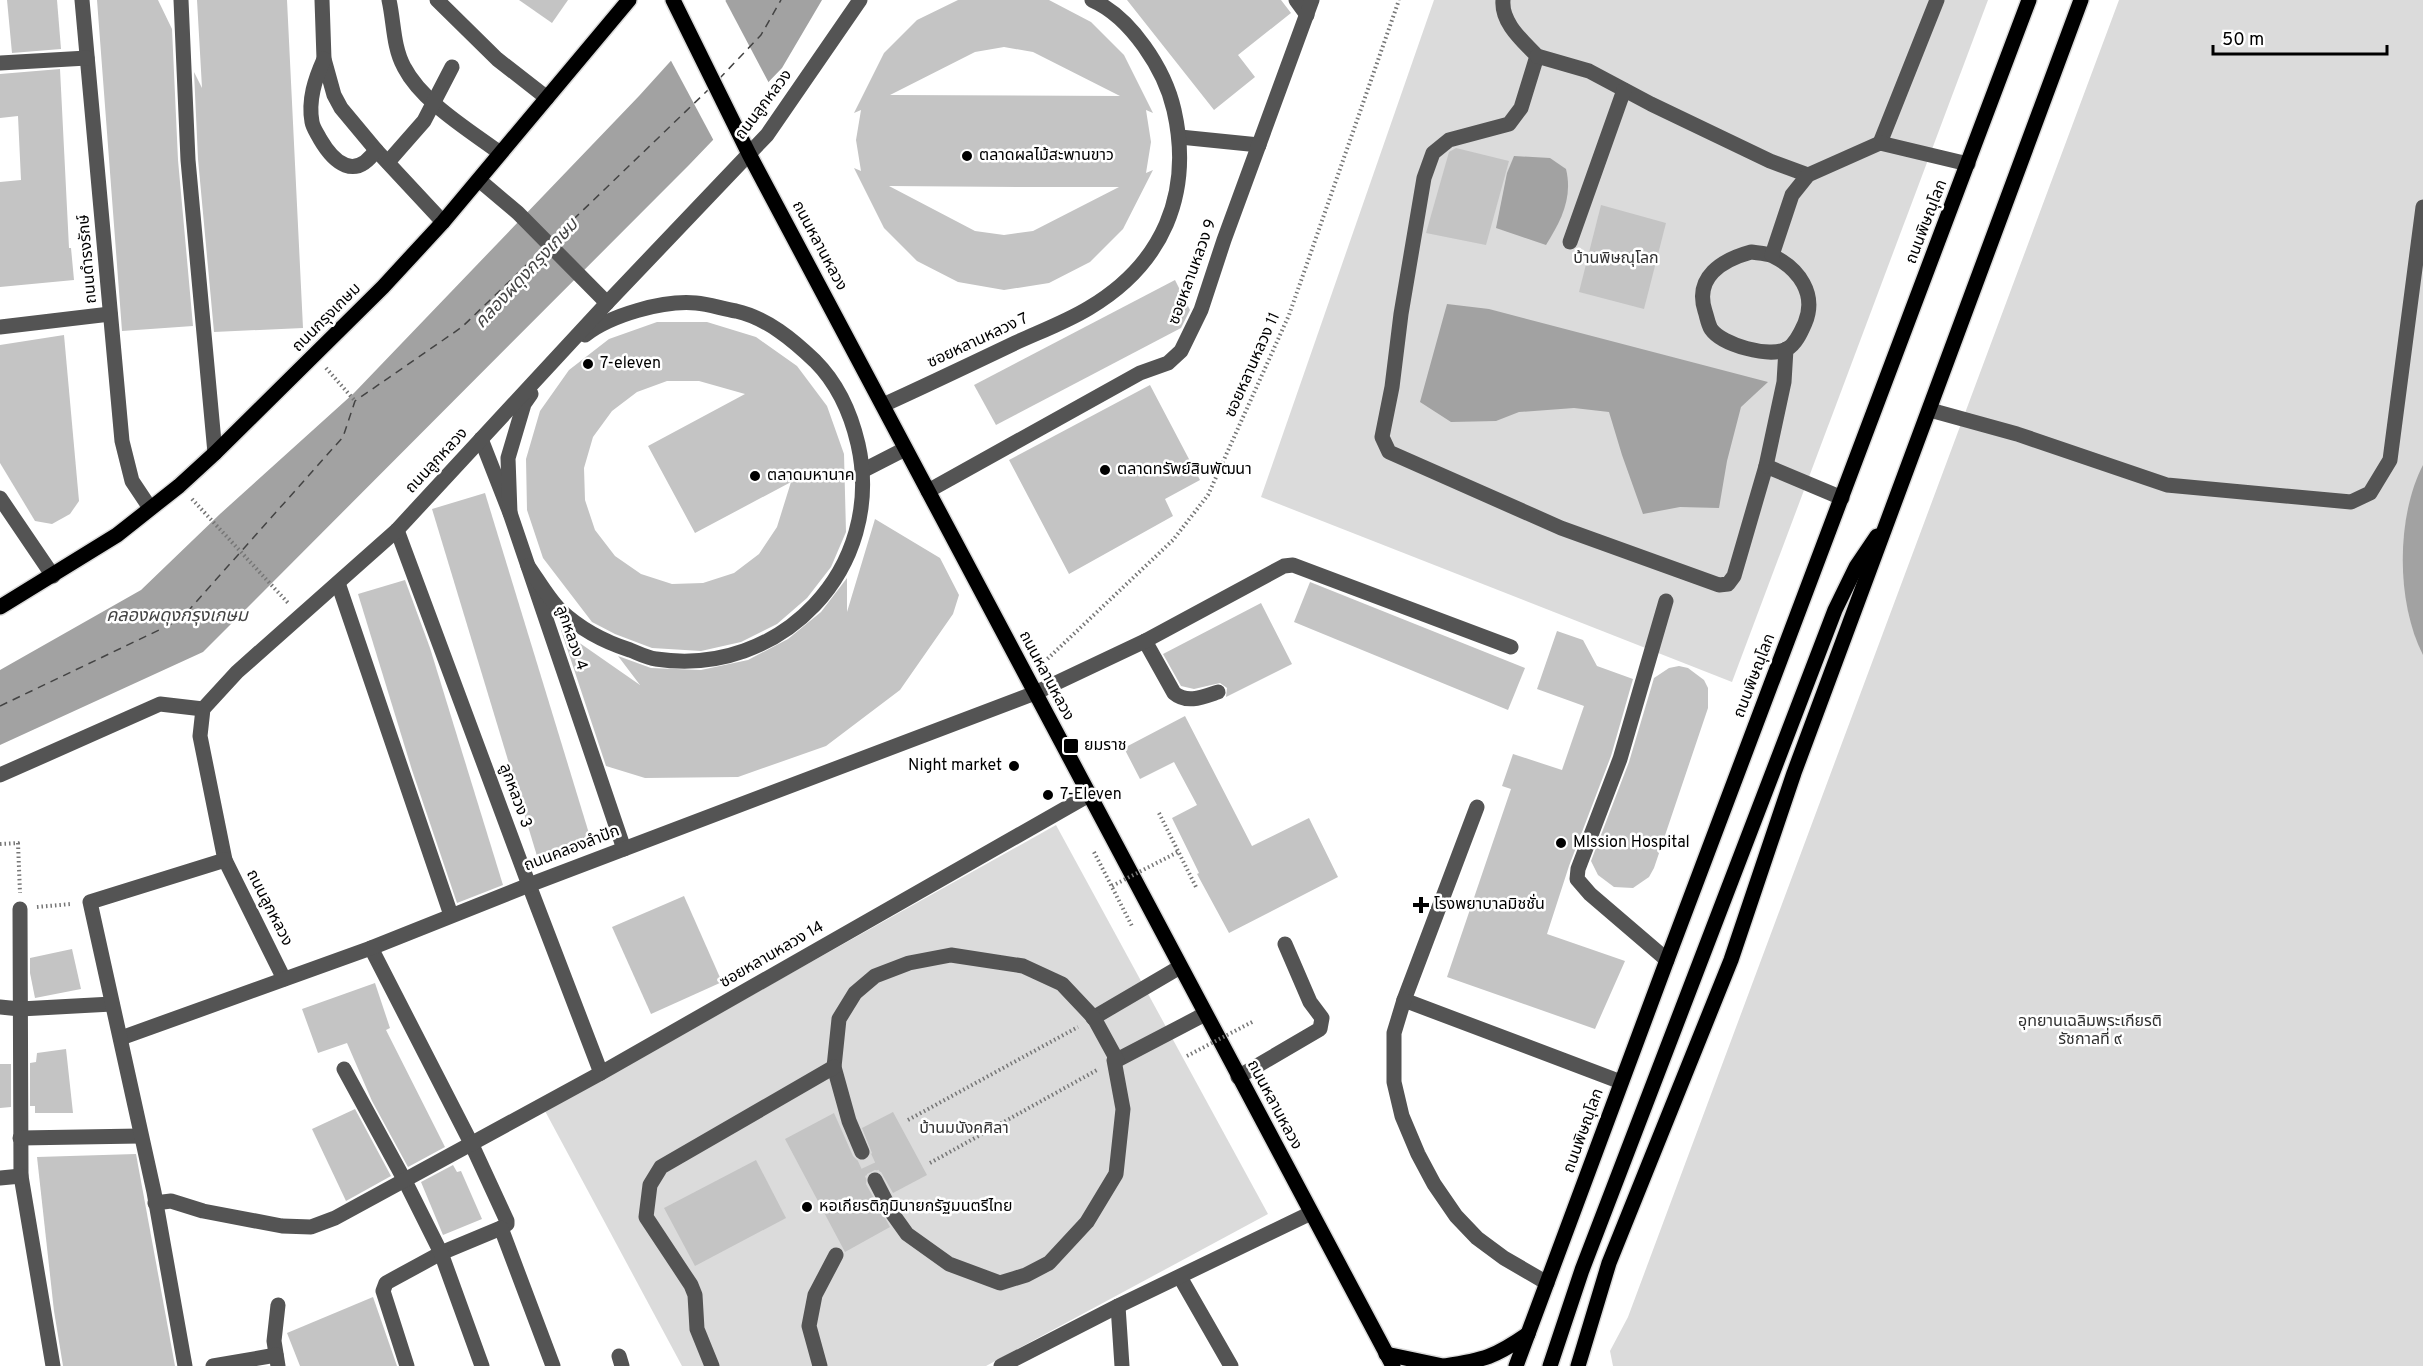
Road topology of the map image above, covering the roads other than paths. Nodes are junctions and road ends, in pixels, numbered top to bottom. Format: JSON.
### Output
{"nodes":[{"id":1,"x":82,"y":0,"type":"edge"},
{"id":2,"x":181,"y":0,"type":"edge"},
{"id":3,"x":322,"y":0,"type":"edge"},
{"id":4,"x":389,"y":0,"type":"edge"},
{"id":5,"x":437,"y":0,"type":"edge"},
{"id":6,"x":629,"y":0,"type":"edge"},
{"id":7,"x":673,"y":0,"type":"edge"},
{"id":8,"x":860,"y":0,"type":"edge"},
{"id":9,"x":1296,"y":0,"type":"edge"},
{"id":10,"x":1503,"y":0,"type":"edge"},
{"id":11,"x":1937,"y":0,"type":"edge"},
{"id":12,"x":2029,"y":0,"type":"edge"},
{"id":13,"x":2081,"y":0,"type":"edge"},
{"id":14,"x":1100,"y":2,"type":"edge"},
{"id":15,"x":1310,"y":7,"type":"edge"},
{"id":16,"x":1537,"y":56,"type":"junction"},
{"id":17,"x":87,"y":58,"type":"junction"},
{"id":18,"x":324,"y":59,"type":"junction"},
{"id":19,"x":0,"y":63,"type":"edge"},
{"id":20,"x":452,"y":67,"type":"dead end"},
{"id":21,"x":1624,"y":90,"type":"junction"},
{"id":22,"x":547,"y":98,"type":"junction"},
{"id":23,"x":433,"y":102,"type":"junction"},
{"id":24,"x":1180,"y":137,"type":"junction"},
{"id":25,"x":1880,"y":143,"type":"junction"},
{"id":26,"x":1259,"y":145,"type":"junction"},
{"id":27,"x":376,"y":150,"type":"junction"},
{"id":28,"x":500,"y":153,"type":"junction"},
{"id":29,"x":749,"y":154,"type":"junction"},
{"id":30,"x":388,"y":162,"type":"junction"},
{"id":31,"x":1968,"y":164,"type":"junction"},
{"id":32,"x":1808,"y":175,"type":"junction"},
{"id":33,"x":479,"y":180,"type":"junction"},
{"id":34,"x":2423,"y":207,"type":"edge"},
{"id":35,"x":443,"y":222,"type":"junction"},
{"id":36,"x":1570,"y":242,"type":"dead end"},
{"id":37,"x":1772,"y":255,"type":"junction"},
{"id":38,"x":607,"y":303,"type":"junction"},
{"id":39,"x":110,"y":314,"type":"junction"},
{"id":40,"x":0,"y":327,"type":"edge"},
{"id":41,"x":1786,"y":349,"type":"junction"},
{"id":42,"x":555,"y":359,"type":"junction"},
{"id":43,"x":883,"y":405,"type":"junction"},
{"id":44,"x":1930,"y":410,"type":"junction"},
{"id":45,"x":481,"y":440,"type":"junction"},
{"id":46,"x":905,"y":449,"type":"junction"},
{"id":47,"x":215,"y":453,"type":"junction"},
{"id":48,"x":1766,"y":466,"type":"junction"},
{"id":49,"x":864,"y":470,"type":"junction"},
{"id":50,"x":928,"y":491,"type":"junction"},
{"id":51,"x":0,"y":498,"type":"edge"},
{"id":52,"x":1842,"y":498,"type":"junction"},
{"id":53,"x":150,"y":508,"type":"junction"},
{"id":54,"x":1893,"y":511,"type":"junction"},
{"id":55,"x":510,"y":513,"type":"junction"},
{"id":56,"x":397,"y":530,"type":"junction"},
{"id":57,"x":528,"y":566,"type":"junction"},
{"id":58,"x":52,"y":576,"type":"junction"},
{"id":59,"x":338,"y":583,"type":"junction"},
{"id":60,"x":1666,"y":601,"type":"dead end"},
{"id":61,"x":0,"y":607,"type":"edge"},
{"id":62,"x":1145,"y":641,"type":"junction"},
{"id":63,"x":1511,"y":647,"type":"dead end"},
{"id":64,"x":1218,"y":692,"type":"dead end"},
{"id":65,"x":1035,"y":693,"type":"junction"},
{"id":66,"x":203,"y":709,"type":"junction"},
{"id":67,"x":0,"y":775,"type":"edge"},
{"id":68,"x":1089,"y":795,"type":"junction"},
{"id":69,"x":1477,"y":807,"type":"dead end"},
{"id":70,"x":624,"y":849,"type":"junction"},
{"id":71,"x":225,"y":860,"type":"junction"},
{"id":72,"x":529,"y":885,"type":"junction"},
{"id":73,"x":20,"y":909,"type":"road end"},
{"id":74,"x":451,"y":915,"type":"junction"},
{"id":75,"x":1285,"y":944,"type":"dead end"},
{"id":76,"x":371,"y":948,"type":"junction"},
{"id":77,"x":1667,"y":960,"type":"junction"},
{"id":78,"x":1180,"y":967,"type":"junction"},
{"id":79,"x":284,"y":979,"type":"junction"},
{"id":80,"x":1404,"y":1000,"type":"junction"},
{"id":81,"x":112,"y":1004,"type":"junction"},
{"id":82,"x":0,"y":1007,"type":"edge"},
{"id":83,"x":20,"y":1009,"type":"junction"},
{"id":84,"x":1205,"y":1014,"type":"junction"},
{"id":85,"x":1094,"y":1018,"type":"junction"},
{"id":86,"x":121,"y":1038,"type":"junction"},
{"id":87,"x":1115,"y":1060,"type":"junction"},
{"id":88,"x":834,"y":1067,"type":"junction"},
{"id":89,"x":344,"y":1069,"type":"dead end"},
{"id":90,"x":602,"y":1073,"type":"junction"},
{"id":91,"x":1238,"y":1077,"type":"junction"},
{"id":92,"x":1621,"y":1082,"type":"junction"},
{"id":93,"x":140,"y":1136,"type":"junction"},
{"id":94,"x":20,"y":1138,"type":"junction"},
{"id":95,"x":471,"y":1143,"type":"junction"},
{"id":96,"x":862,"y":1152,"type":"tunnel mouth"},
{"id":97,"x":21,"y":1176,"type":"junction"},
{"id":98,"x":0,"y":1178,"type":"edge"},
{"id":99,"x":405,"y":1180,"type":"junction"},
{"id":100,"x":875,"y":1180,"type":"tunnel mouth"},
{"id":101,"x":155,"y":1203,"type":"junction"},
{"id":102,"x":1311,"y":1213,"type":"junction"},
{"id":103,"x":501,"y":1228,"type":"junction"},
{"id":104,"x":441,"y":1253,"type":"junction"},
{"id":105,"x":836,"y":1255,"type":"dead end"},
{"id":106,"x":1180,"y":1277,"type":"junction"},
{"id":107,"x":1547,"y":1283,"type":"junction"},
{"id":108,"x":278,"y":1305,"type":"dead end"},
{"id":109,"x":1118,"y":1306,"type":"junction"},
{"id":110,"x":1528,"y":1334,"type":"junction"},
{"id":111,"x":1390,"y":1360,"type":"edge"},
{"id":112,"x":277,"y":1361,"type":"edge"},
{"id":113,"x":53,"y":1366,"type":"edge"},
{"id":114,"x":185,"y":1366,"type":"edge"},
{"id":115,"x":213,"y":1366,"type":"edge"},
{"id":116,"x":407,"y":1366,"type":"edge"},
{"id":117,"x":482,"y":1366,"type":"edge"},
{"id":118,"x":553,"y":1366,"type":"edge"},
{"id":119,"x":712,"y":1366,"type":"edge"},
{"id":120,"x":820,"y":1366,"type":"edge"},
{"id":121,"x":1001,"y":1366,"type":"edge"},
{"id":122,"x":1122,"y":1366,"type":"edge"},
{"id":123,"x":1231,"y":1366,"type":"edge"},
{"id":124,"x":1444,"y":1366,"type":"edge"},
{"id":125,"x":1516,"y":1366,"type":"edge"},
{"id":126,"x":1550,"y":1366,"type":"edge"},
{"id":127,"x":1578,"y":1366,"type":"edge"}],
"edges":[{"from":1,"to":17,"type":"street","name":"ถนนดำรงรักษ์"},
{"from":2,"to":47,"type":"street"},
{"from":3,"to":18,"type":"street"},
{"from":4,"to":23,"type":"street"},
{"from":5,"to":22,"type":"street"},
{"from":6,"to":22,"type":"main road","name":"ถนนกรุงเกษม"},
{"from":7,"to":29,"type":"main road","name":"ถนนหลานหลวง"},
{"from":8,"to":29,"type":"street","name":"ถนนลูกหลวง"},
{"from":9,"to":15,"type":"street"},
{"from":10,"to":16,"type":"street"},
{"from":11,"to":25,"type":"street"},
{"from":12,"to":31,"type":"main road","name":"ถนนพิษณุโลก"},
{"from":13,"to":44,"type":"main road"},
{"from":14,"to":24,"type":"street","name":"ซอยหลานหลวง 7"},
{"from":15,"to":26,"type":"street","name":"ซอยหลานหลวง 9"},
{"from":16,"to":21,"type":"street"},
{"from":16,"to":48,"type":"street"},
{"from":17,"to":19,"type":"street"},
{"from":17,"to":39,"type":"street","name":"ถนนดำรงรักษ์"},
{"from":18,"to":27,"type":"street"},
{"from":18,"to":27,"type":"street"},
{"from":20,"to":23,"type":"street"},
{"from":21,"to":32,"type":"street"},
{"from":21,"to":36,"type":"street"},
{"from":22,"to":28,"type":"main road","name":"ถนนกรุงเกษม"},
{"from":23,"to":28,"type":"street"},
{"from":23,"to":30,"type":"street"},
{"from":24,"to":26,"type":"street"},
{"from":24,"to":43,"type":"street","name":"ซอยหลานหลวง 7"},
{"from":25,"to":31,"type":"street"},
{"from":25,"to":32,"type":"street"},
{"from":26,"to":50,"type":"street","name":"ซอยหลานหลวง 9"},
{"from":27,"to":30,"type":"street"},
{"from":28,"to":33,"type":"main road","name":"ถนนกรุงเกษม"},
{"from":29,"to":38,"type":"street","name":"ถนนลูกหลวง"},
{"from":29,"to":43,"type":"main road","name":"ถนนหลานหลวง"},
{"from":30,"to":35,"type":"street"},
{"from":31,"to":52,"type":"main road","name":"ถนนพิษณุโลก"},
{"from":32,"to":37,"type":"street"},
{"from":33,"to":35,"type":"main road","name":"ถนนกรุงเกษม"},
{"from":33,"to":38,"type":"street"},
{"from":34,"to":44,"type":"street"},
{"from":35,"to":47,"type":"main road","name":"ถนนกรุงเกษม"},
{"from":37,"to":41,"type":"street"},
{"from":37,"to":41,"type":"street"},
{"from":38,"to":42,"type":"street","name":"ถนนลูกหลวง"},
{"from":39,"to":40,"type":"street"},
{"from":39,"to":53,"type":"street","name":"ถนนดำรงรักษ์"},
{"from":41,"to":48,"type":"street"},
{"from":42,"to":45,"type":"street","name":"ถนนลูกหลวง"},
{"from":42,"to":49,"type":"street"},
{"from":42,"to":55,"type":"street"},
{"from":43,"to":46,"type":"main road","name":"ถนนหลานหลวง"},
{"from":44,"to":54,"type":"main road"},
{"from":45,"to":55,"type":"street","name":"ลูกหลวง 4"},
{"from":45,"to":56,"type":"street","name":"ถนนลูกหลวง"},
{"from":46,"to":49,"type":"street"},
{"from":46,"to":50,"type":"main road","name":"ถนนหลานหลวง"},
{"from":47,"to":53,"type":"main road","name":"ถนนกรุงเกษม"},
{"from":48,"to":52,"type":"street"},
{"from":49,"to":57,"type":"street"},
{"from":50,"to":65,"type":"main road","name":"ถนนหลานหลวง"},
{"from":51,"to":58,"type":"street"},
{"from":52,"to":77,"type":"main road","name":"ถนนพิษณุโลก"},
{"from":53,"to":58,"type":"main road","name":"ถนนกรุงเกษม"},
{"from":54,"to":126,"type":"main road"},
{"from":54,"to":127,"type":"main road"},
{"from":55,"to":57,"type":"street","name":"ลูกหลวง 4"},
{"from":56,"to":59,"type":"street","name":"ถนนลูกหลวง"},
{"from":56,"to":72,"type":"street","name":"ลูกหลวง 3"},
{"from":57,"to":70,"type":"street","name":"ลูกหลวง 4"},
{"from":58,"to":61,"type":"main road","name":"ถนนกรุงเกษม"},
{"from":59,"to":66,"type":"street","name":"ถนนลูกหลวง"},
{"from":59,"to":74,"type":"street"},
{"from":60,"to":77,"type":"street"},
{"from":62,"to":63,"type":"street","name":"ถนนคลองลำปัก"},
{"from":62,"to":64,"type":"street"},
{"from":62,"to":65,"type":"street","name":"ถนนคลองลำปัก"},
{"from":65,"to":68,"type":"main road","name":"ถนนหลานหลวง"},
{"from":65,"to":70,"type":"street","name":"ถนนคลองลำปัก"},
{"from":66,"to":67,"type":"street"},
{"from":66,"to":71,"type":"street","name":"ถนนลูกหลวง"},
{"from":68,"to":78,"type":"main road","name":"ถนนหลานหลวง"},
{"from":68,"to":90,"type":"street","name":"ซอยหลานหลวง 14"},
{"from":69,"to":80,"type":"street"},
{"from":70,"to":72,"type":"street","name":"ถนนคลองลำปัก"},
{"from":71,"to":79,"type":"street","name":"ถนนลูกหลวง"},
{"from":71,"to":81,"type":"street"},
{"from":72,"to":74,"type":"street","name":"ถนนคลองลำปัก"},
{"from":72,"to":90,"type":"street","name":"ลูกหลวง 3"},
{"from":73,"to":83,"type":"street"},
{"from":74,"to":76,"type":"street","name":"ถนนคลองลำปัก"},
{"from":75,"to":91,"type":"street"},
{"from":76,"to":79,"type":"street","name":"ถนนคลองลำปัก"},
{"from":76,"to":95,"type":"street"},
{"from":77,"to":92,"type":"main road","name":"ถนนพิษณุโลก"},
{"from":78,"to":84,"type":"main road","name":"ถนนหลานหลวง"},
{"from":78,"to":85,"type":"street"},
{"from":79,"to":86,"type":"street","name":"ถนนคลองลำปัก"},
{"from":80,"to":92,"type":"street"},
{"from":80,"to":107,"type":"street"},
{"from":81,"to":83,"type":"street"},
{"from":81,"to":86,"type":"street"},
{"from":82,"to":83,"type":"street"},
{"from":83,"to":94,"type":"street"},
{"from":84,"to":87,"type":"street"},
{"from":84,"to":91,"type":"main road","name":"ถนนหลานหลวง"},
{"from":85,"to":87,"type":"street"},
{"from":85,"to":88,"type":"street"},
{"from":86,"to":93,"type":"street"},
{"from":87,"to":100,"type":"street"},
{"from":88,"to":96,"type":"street"},
{"from":88,"to":119,"type":"street"},
{"from":89,"to":99,"type":"street"},
{"from":90,"to":95,"type":"street","name":"ซอยหลานหลวง 14"},
{"from":91,"to":102,"type":"main road","name":"ถนนหลานหลวง"},
{"from":92,"to":107,"type":"main road","name":"ถนนพิษณุโลก"},
{"from":93,"to":94,"type":"street"},
{"from":93,"to":101,"type":"street"},
{"from":94,"to":97,"type":"street"},
{"from":95,"to":99,"type":"street","name":"ซอยหลานหลวง 14"},
{"from":95,"to":103,"type":"street"},
{"from":97,"to":98,"type":"street"},
{"from":97,"to":113,"type":"street"},
{"from":99,"to":101,"type":"street","name":"ซอยหลานหลวง 14"},
{"from":99,"to":104,"type":"street"},
{"from":101,"to":114,"type":"street"},
{"from":102,"to":106,"type":"street"},
{"from":102,"to":111,"type":"main road","name":"ถนนหลานหลวง"},
{"from":103,"to":104,"type":"street"},
{"from":103,"to":118,"type":"street"},
{"from":104,"to":116,"type":"street"},
{"from":104,"to":117,"type":"street"},
{"from":105,"to":120,"type":"street"},
{"from":106,"to":109,"type":"street"},
{"from":106,"to":123,"type":"street"},
{"from":107,"to":110,"type":"main road","name":"ถนนพิษณุโลก"},
{"from":108,"to":112,"type":"street"},
{"from":109,"to":121,"type":"street"},
{"from":109,"to":122,"type":"street"},
{"from":110,"to":124,"type":"main road"},
{"from":110,"to":125,"type":"main road","name":"ถนนพิษณุโลก"},
{"from":111,"to":124,"type":"main road"},
{"from":112,"to":115,"type":"street"}]}
